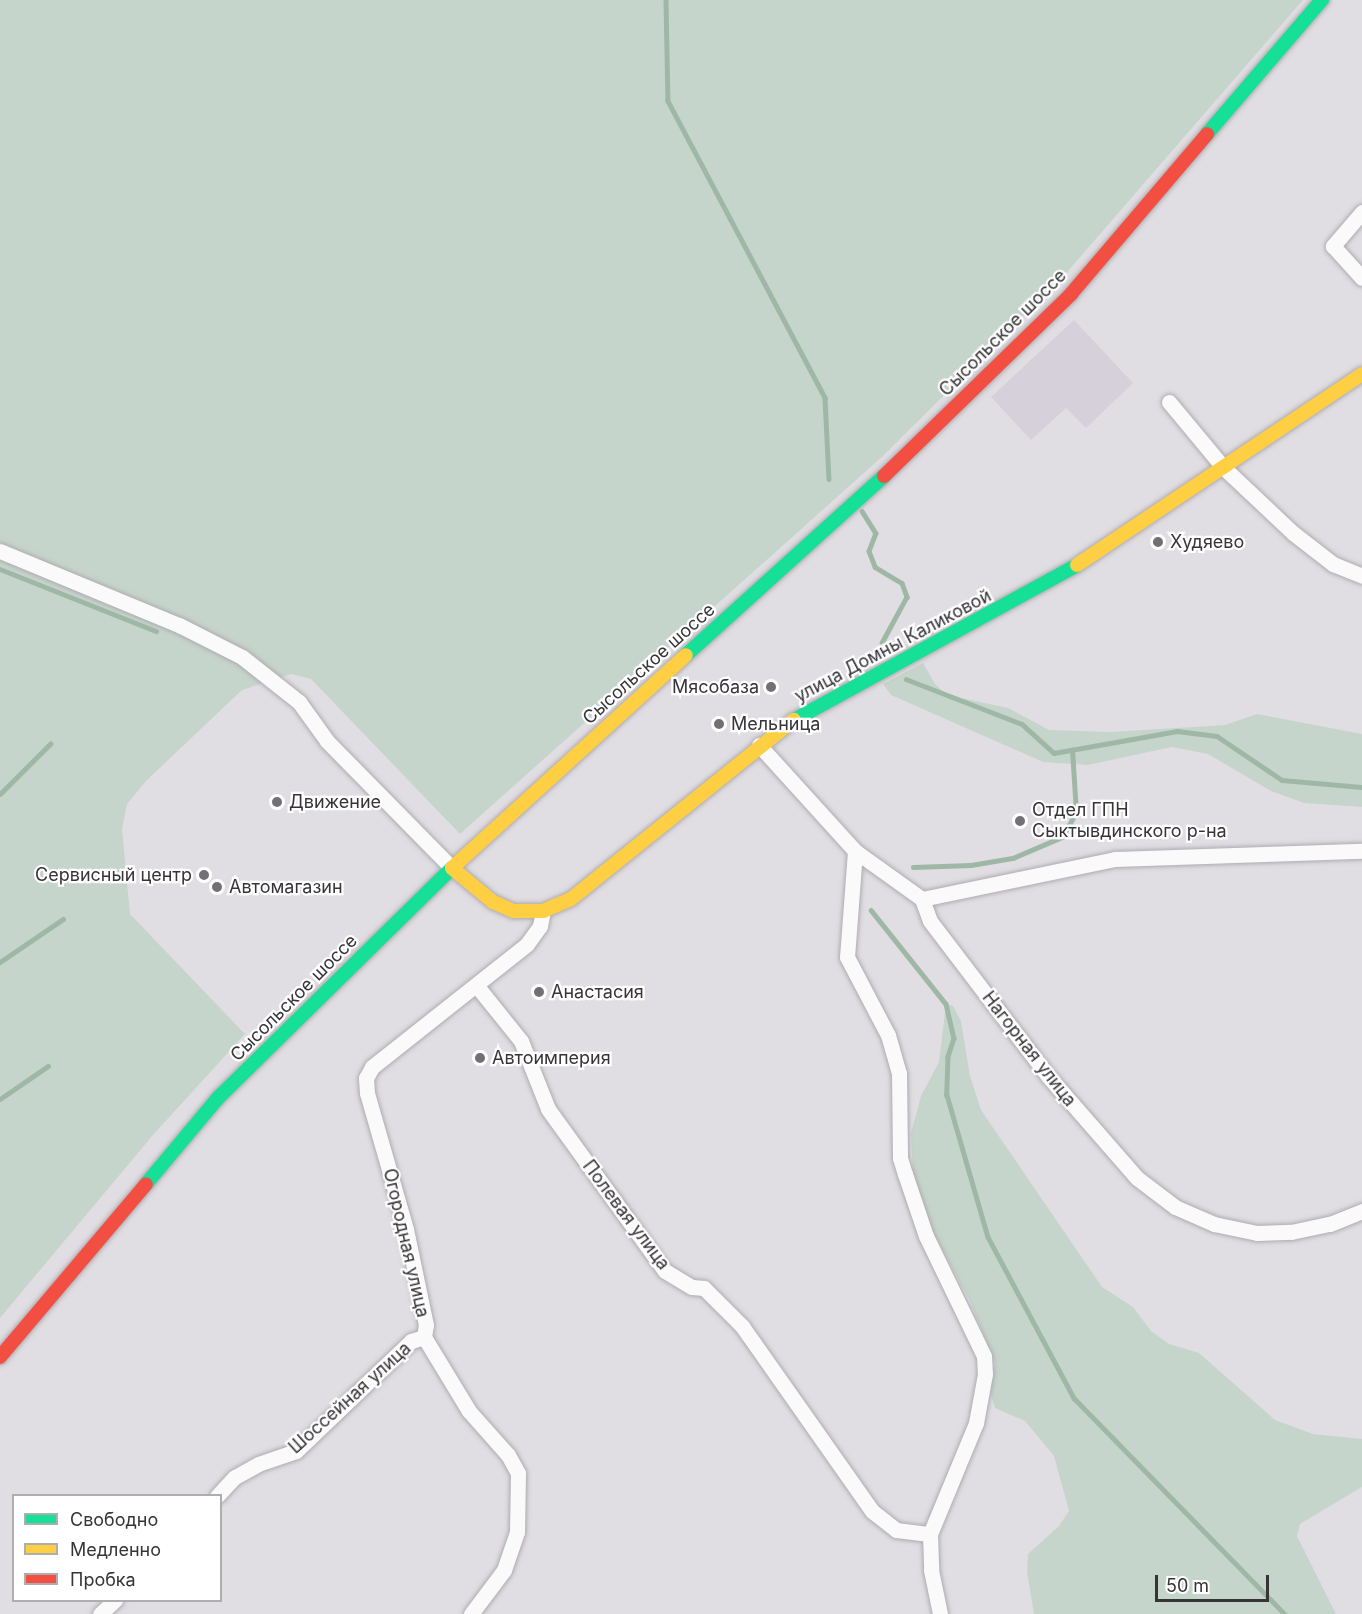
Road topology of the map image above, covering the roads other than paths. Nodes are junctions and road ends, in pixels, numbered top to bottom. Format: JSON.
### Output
{"nodes":[{"id":1,"x":1322,"y":0,"type":"edge"},
{"id":2,"x":1362,"y":212,"type":"edge"},
{"id":3,"x":1362,"y":278,"type":"edge"},
{"id":4,"x":1362,"y":374,"type":"edge"},
{"id":5,"x":1169,"y":402,"type":"dead end"},
{"id":6,"x":1223,"y":467,"type":"junction"},
{"id":7,"x":0,"y":551,"type":"edge"},
{"id":8,"x":1362,"y":576,"type":"edge"},
{"id":9,"x":759,"y":745,"type":"junction"},
{"id":10,"x":855,"y":851,"type":"junction"},
{"id":11,"x":1362,"y":851,"type":"edge"},
{"id":12,"x":452,"y":868,"type":"junction"},
{"id":13,"x":922,"y":899,"type":"junction"},
{"id":14,"x":543,"y":911,"type":"junction"},
{"id":15,"x":476,"y":985,"type":"junction"},
{"id":16,"x":1362,"y":1211,"type":"edge"},
{"id":17,"x":424,"y":1337,"type":"junction"},
{"id":18,"x":0,"y":1357,"type":"edge"},
{"id":19,"x":219,"y":1494,"type":"edge"},
{"id":20,"x":930,"y":1534,"type":"junction"},
{"id":21,"x":114,"y":1602,"type":"edge"},
{"id":22,"x":100,"y":1614,"type":"edge"},
{"id":23,"x":471,"y":1614,"type":"edge"},
{"id":24,"x":940,"y":1614,"type":"edge"}],
"edges":[{"from":1,"to":12,"type":"main road","name":"Сысольское шоссе"},
{"from":2,"to":3,"type":"street"},
{"from":4,"to":6,"type":"main road","name":"улица Домны Каликовой"},
{"from":5,"to":6,"type":"street"},
{"from":6,"to":8,"type":"street"},
{"from":6,"to":9,"type":"main road","name":"улица Домны Каликовой"},
{"from":7,"to":12,"type":"street"},
{"from":9,"to":10,"type":"street"},
{"from":9,"to":14,"type":"main road","name":"улица Домны Каликовой"},
{"from":10,"to":13,"type":"street"},
{"from":10,"to":20,"type":"street"},
{"from":11,"to":13,"type":"street"},
{"from":12,"to":14,"type":"main road","name":"улица Домны Каликовой"},
{"from":12,"to":18,"type":"main road","name":"Сысольское шоссе"},
{"from":13,"to":16,"type":"street","name":"Нагорная улица"},
{"from":14,"to":15,"type":"street","name":"Огородная улица"},
{"from":15,"to":17,"type":"street","name":"Огородная улица"},
{"from":15,"to":20,"type":"street","name":"Полевая улица"},
{"from":17,"to":19,"type":"street","name":"Шоссейная улица"},
{"from":17,"to":23,"type":"street","name":"Огородная улица"},
{"from":20,"to":24,"type":"street"},
{"from":21,"to":22,"type":"street"}]}
